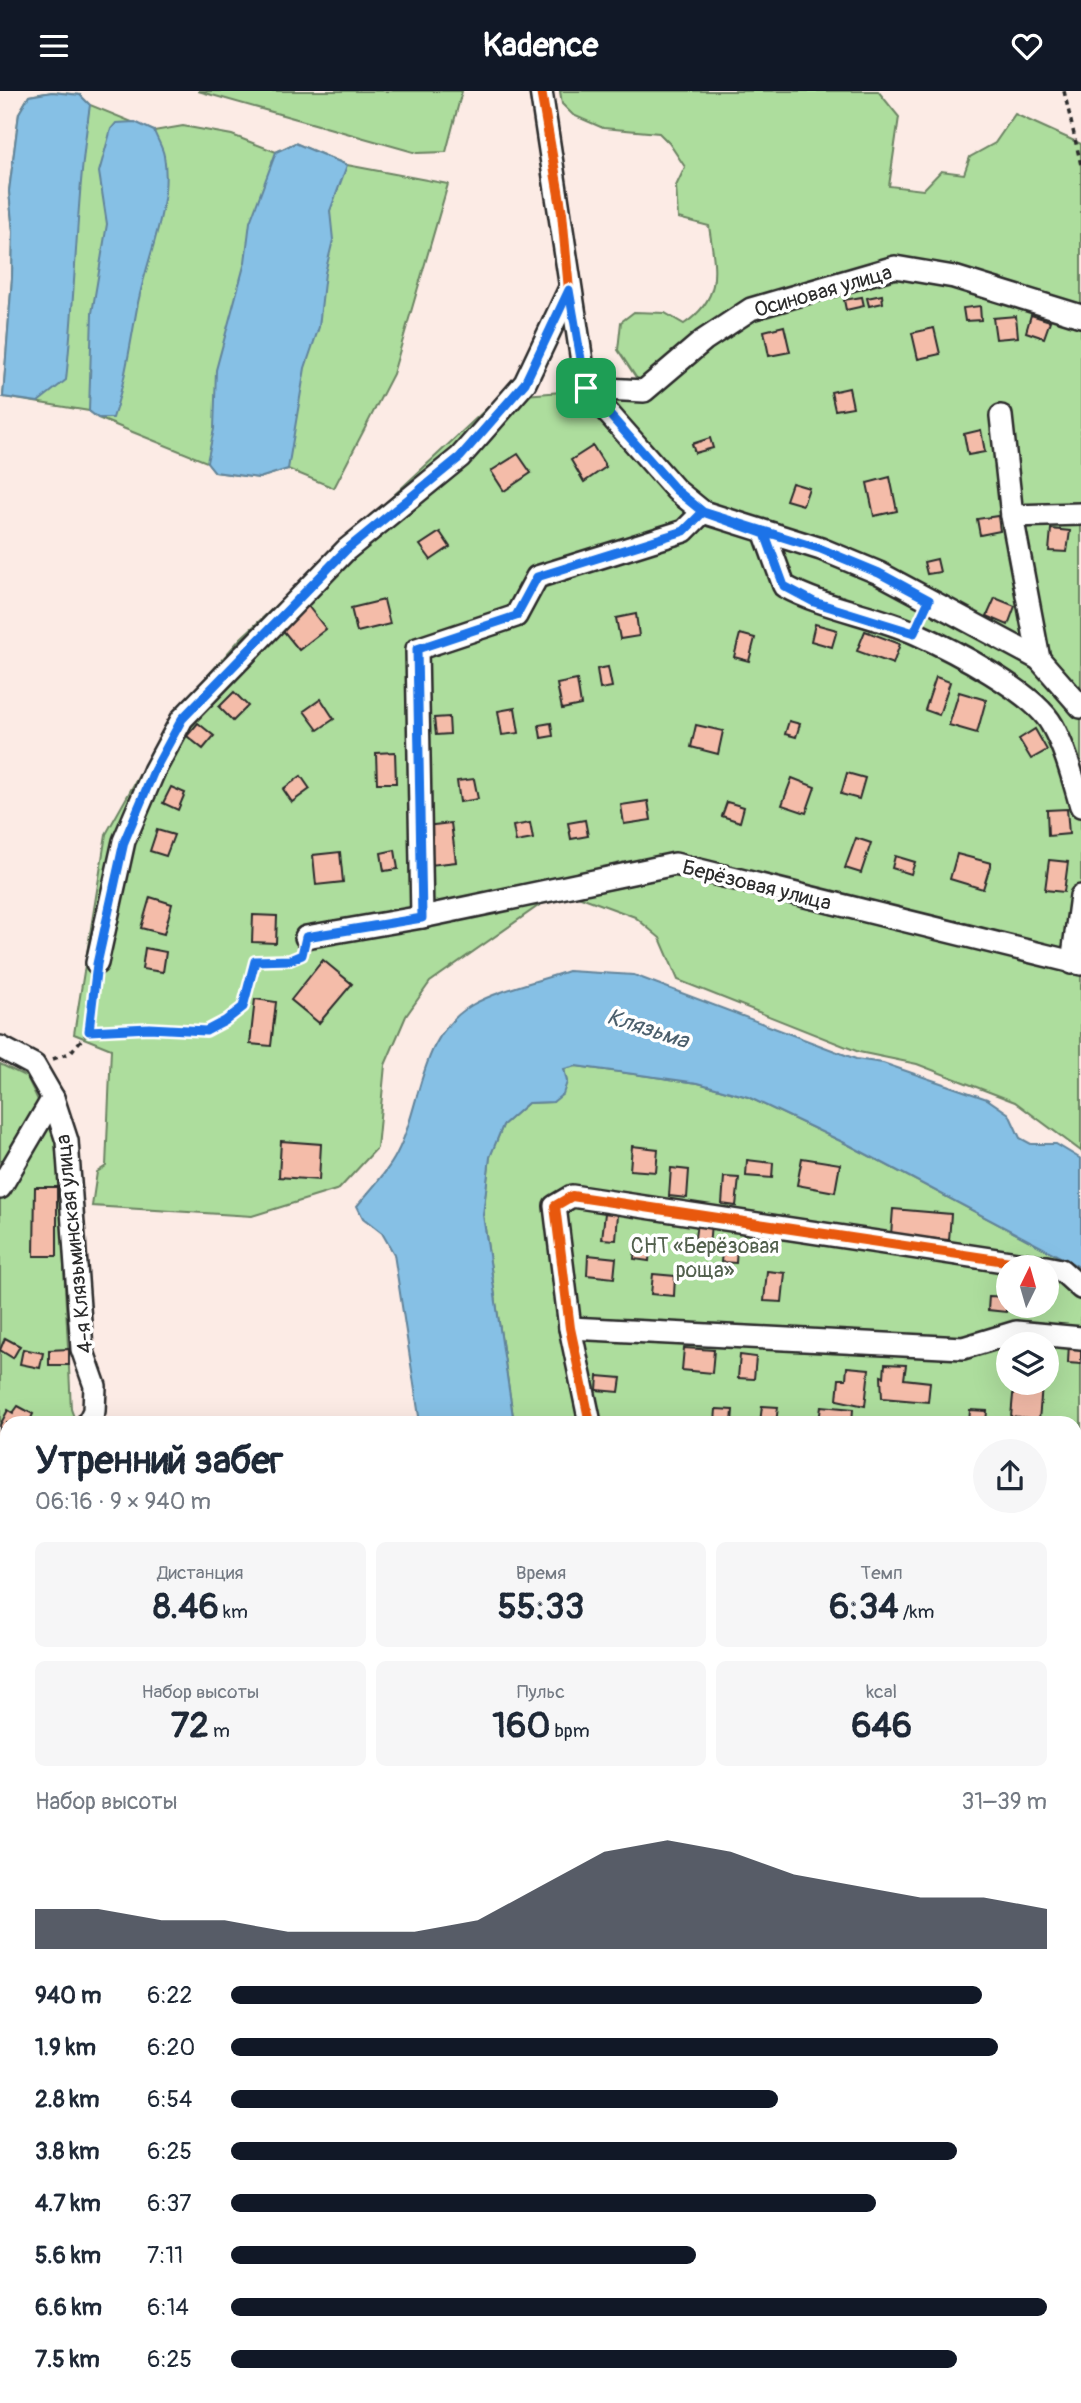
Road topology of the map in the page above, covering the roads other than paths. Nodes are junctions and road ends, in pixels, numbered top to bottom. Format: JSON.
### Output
{"nodes":[{"id":1,"x":541,"y":91,"type":"edge"},
{"id":2,"x":569,"y":290,"type":"junction"},
{"id":3,"x":1081,"y":316,"type":"edge"},
{"id":4,"x":586,"y":388,"type":"junction"},
{"id":5,"x":1001,"y":416,"type":"dead end"},
{"id":6,"x":703,"y":512,"type":"junction"},
{"id":7,"x":1081,"y":514,"type":"edge"},
{"id":8,"x":1012,"y":516,"type":"junction"},
{"id":9,"x":765,"y":534,"type":"junction"},
{"id":10,"x":929,"y":600,"type":"junction"},
{"id":11,"x":985,"y":628,"type":"junction"},
{"id":12,"x":914,"y":633,"type":"junction"},
{"id":13,"x":1039,"y":659,"type":"junction"},
{"id":14,"x":968,"y":663,"type":"junction"},
{"id":15,"x":1081,"y":707,"type":"edge"},
{"id":16,"x":1081,"y":806,"type":"edge"},
{"id":17,"x":1081,"y":897,"type":"edge"},
{"id":18,"x":422,"y":918,"type":"junction"},
{"id":19,"x":306,"y":937,"type":"road end"},
{"id":20,"x":1076,"y":963,"type":"edge"},
{"id":21,"x":97,"y":964,"type":"road end"},
{"id":22,"x":0,"y":1047,"type":"edge"},
{"id":23,"x":53,"y":1098,"type":"junction"},
{"id":24,"x":0,"y":1188,"type":"edge"},
{"id":25,"x":996,"y":1260,"type":"edge"},
{"id":26,"x":1059,"y":1270,"type":"edge"},
{"id":27,"x":1081,"y":1288,"type":"edge"},
{"id":28,"x":570,"y":1328,"type":"junction"},
{"id":29,"x":1081,"y":1338,"type":"edge"},
{"id":30,"x":92,"y":1416,"type":"edge"},
{"id":31,"x":589,"y":1416,"type":"edge"}],
"edges":[{"from":1,"to":2,"type":"street"},
{"from":2,"to":4,"type":"street"},
{"from":2,"to":21,"type":"street"},
{"from":3,"to":4,"type":"street","name":"Осиновая улица"},
{"from":4,"to":6,"type":"street"},
{"from":5,"to":8,"type":"street"},
{"from":6,"to":9,"type":"street"},
{"from":6,"to":18,"type":"street"},
{"from":7,"to":8,"type":"street"},
{"from":8,"to":13,"type":"street"},
{"from":9,"to":10,"type":"street"},
{"from":9,"to":12,"type":"street"},
{"from":10,"to":11,"type":"street"},
{"from":10,"to":12,"type":"street"},
{"from":11,"to":13,"type":"street"},
{"from":11,"to":14,"type":"street"},
{"from":12,"to":14,"type":"street"},
{"from":13,"to":15,"type":"street"},
{"from":14,"to":16,"type":"street"},
{"from":17,"to":20,"type":"street"},
{"from":18,"to":19,"type":"street","name":"Берёзовая улица"},
{"from":18,"to":20,"type":"street","name":"Берёзовая улица"},
{"from":22,"to":23,"type":"street","name":"4-я Клязьминская улица"},
{"from":23,"to":24,"type":"street"},
{"from":23,"to":30,"type":"street","name":"4-я Клязьминская улица"},
{"from":25,"to":28,"type":"street"},
{"from":26,"to":27,"type":"street"},
{"from":28,"to":29,"type":"street"},
{"from":28,"to":31,"type":"street"}]}
